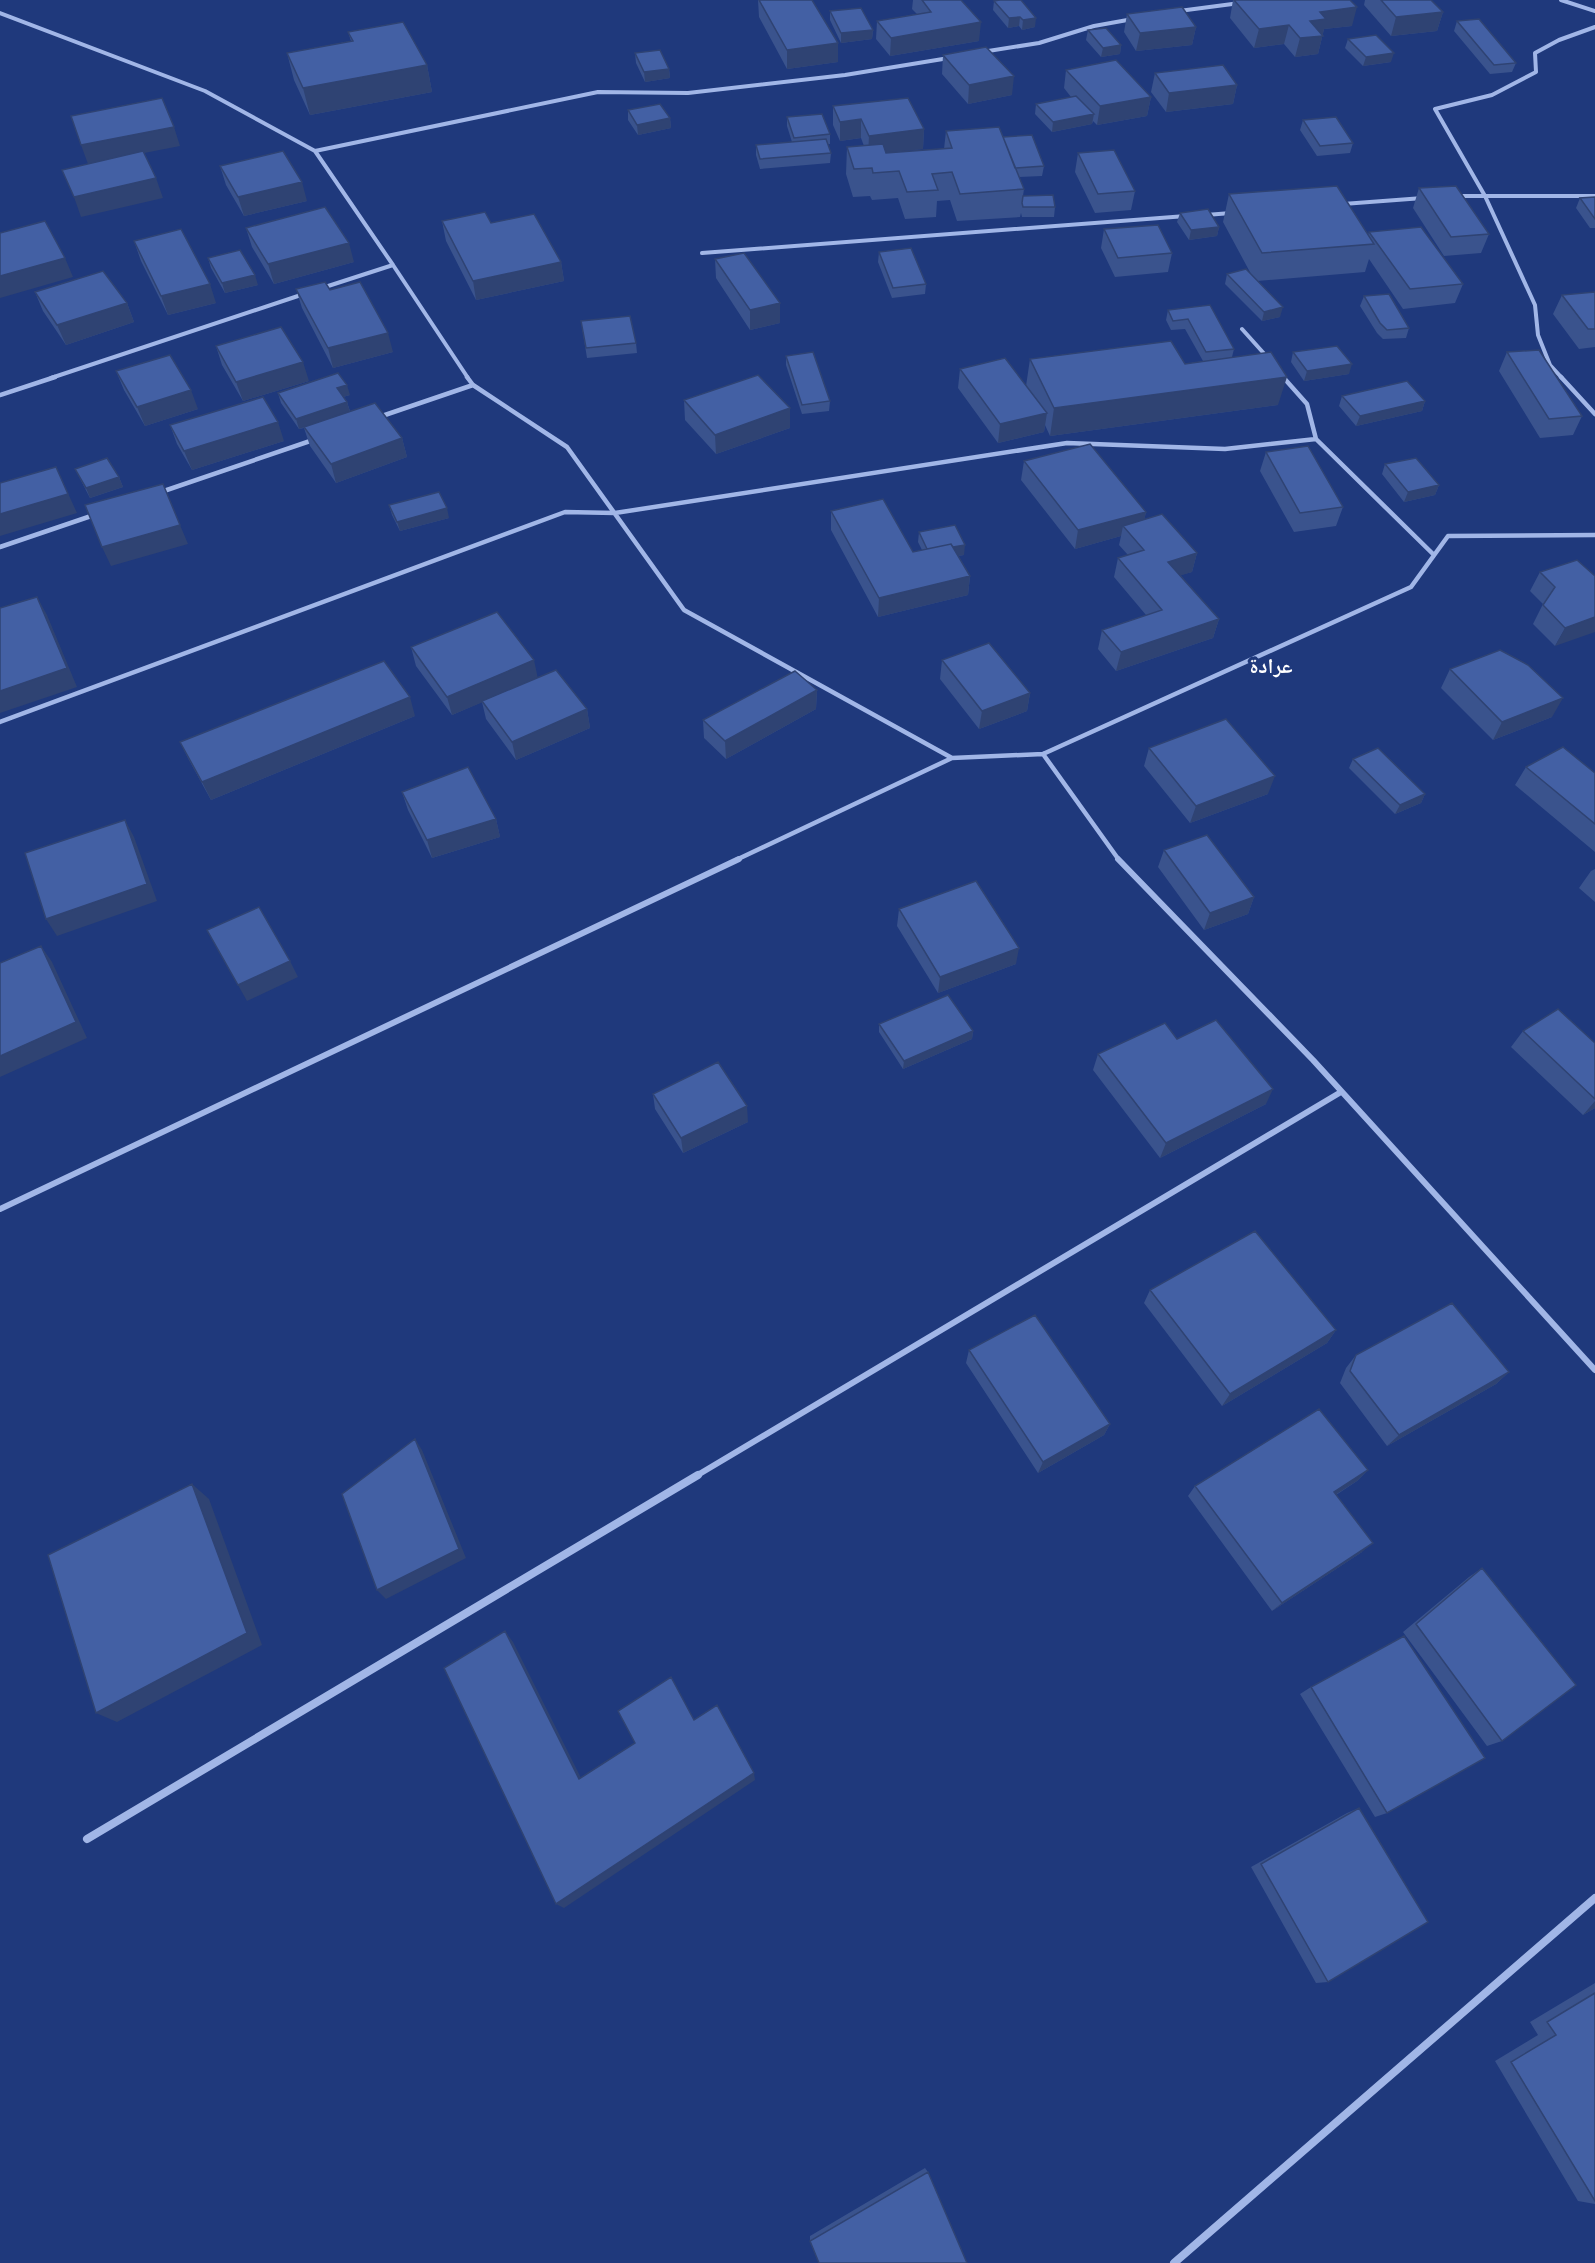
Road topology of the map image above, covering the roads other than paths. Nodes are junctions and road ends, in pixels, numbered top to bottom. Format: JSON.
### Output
{"nodes":[{"id":1,"x":1561,"y":0,"type":"edge"},
{"id":2,"x":1243,"y":3,"type":"edge"},
{"id":3,"x":1595,"y":11,"type":"edge"},
{"id":4,"x":1173,"y":12,"type":"edge"},
{"id":5,"x":0,"y":14,"type":"edge"},
{"id":6,"x":1140,"y":18,"type":"edge"},
{"id":7,"x":1595,"y":27,"type":"edge"},
{"id":8,"x":982,"y":52,"type":"edge"},
{"id":9,"x":959,"y":56,"type":"edge"},
{"id":10,"x":315,"y":151,"type":"junction"},
{"id":11,"x":1443,"y":196,"type":"edge"},
{"id":12,"x":1485,"y":196,"type":"junction"},
{"id":13,"x":1595,"y":196,"type":"edge"},
{"id":14,"x":1432,"y":197,"type":"edge"},
{"id":15,"x":1336,"y":205,"type":"edge"},
{"id":16,"x":1240,"y":212,"type":"edge"},
{"id":17,"x":1204,"y":215,"type":"edge"},
{"id":18,"x":1192,"y":216,"type":"edge"},
{"id":19,"x":702,"y":253,"type":"dead end"},
{"id":20,"x":393,"y":265,"type":"junction"},
{"id":21,"x":1242,"y":329,"type":"dead end"},
{"id":22,"x":1271,"y":363,"type":"edge"},
{"id":23,"x":1278,"y":371,"type":"edge"},
{"id":24,"x":472,"y":385,"type":"junction"},
{"id":25,"x":0,"y":395,"type":"edge"},
{"id":26,"x":1595,"y":414,"type":"edge"},
{"id":27,"x":371,"y":420,"type":"edge"},
{"id":28,"x":326,"y":435,"type":"edge"},
{"id":29,"x":1316,"y":439,"type":"junction"},
{"id":30,"x":146,"y":497,"type":"edge"},
{"id":31,"x":101,"y":513,"type":"edge"},
{"id":32,"x":615,"y":513,"type":"junction"},
{"id":33,"x":1595,"y":535,"type":"edge"},
{"id":34,"x":0,"y":547,"type":"edge"},
{"id":35,"x":1434,"y":555,"type":"junction"},
{"id":36,"x":0,"y":722,"type":"edge"},
{"id":37,"x":1043,"y":754,"type":"junction"},
{"id":38,"x":952,"y":758,"type":"junction"},
{"id":39,"x":1341,"y":1092,"type":"junction"},
{"id":40,"x":0,"y":1209,"type":"edge"},
{"id":41,"x":1595,"y":1370,"type":"edge"},
{"id":42,"x":87,"y":1839,"type":"dead end"},
{"id":43,"x":1595,"y":1898,"type":"edge"},
{"id":44,"x":1174,"y":2263,"type":"edge"}],
"edges":[{"from":1,"to":3,"type":"street"},
{"from":2,"to":4,"type":"street"},
{"from":5,"to":10,"type":"street"},
{"from":6,"to":8,"type":"street"},
{"from":7,"to":12,"type":"street"},
{"from":9,"to":10,"type":"street"},
{"from":10,"to":20,"type":"street"},
{"from":11,"to":12,"type":"street"},
{"from":12,"to":13,"type":"street"},
{"from":12,"to":26,"type":"street"},
{"from":14,"to":15,"type":"street"},
{"from":16,"to":17,"type":"street"},
{"from":18,"to":19,"type":"street"},
{"from":20,"to":24,"type":"street"},
{"from":20,"to":25,"type":"street"},
{"from":21,"to":22,"type":"street"},
{"from":23,"to":29,"type":"street"},
{"from":24,"to":27,"type":"street"},
{"from":24,"to":32,"type":"street"},
{"from":28,"to":30,"type":"street"},
{"from":29,"to":32,"type":"street"},
{"from":29,"to":35,"type":"street"},
{"from":31,"to":34,"type":"street"},
{"from":32,"to":36,"type":"street"},
{"from":32,"to":38,"type":"street"},
{"from":33,"to":35,"type":"street"},
{"from":35,"to":37,"type":"street"},
{"from":37,"to":38,"type":"street"},
{"from":37,"to":39,"type":"street"},
{"from":38,"to":40,"type":"street"},
{"from":39,"to":41,"type":"street"},
{"from":39,"to":42,"type":"street"},
{"from":43,"to":44,"type":"street"}]}
